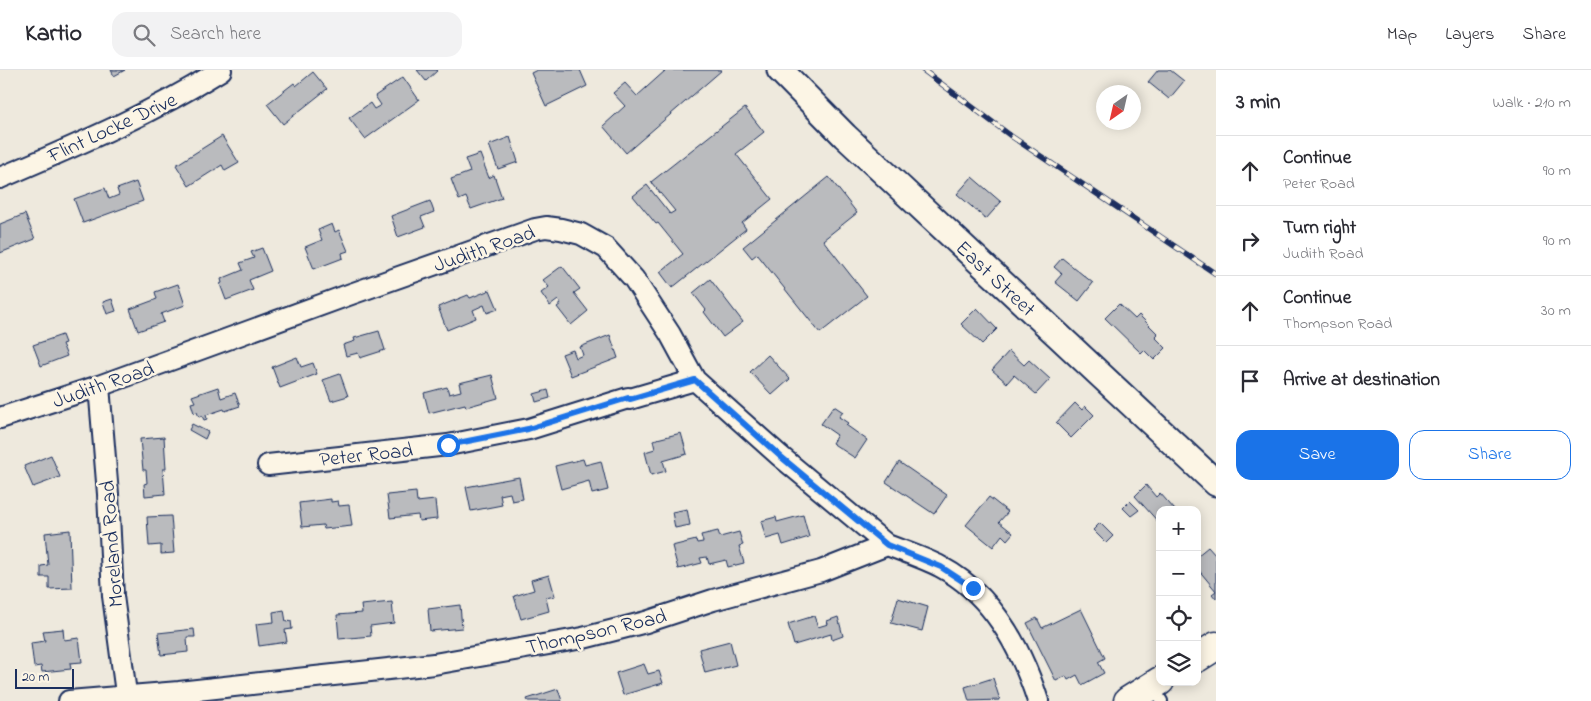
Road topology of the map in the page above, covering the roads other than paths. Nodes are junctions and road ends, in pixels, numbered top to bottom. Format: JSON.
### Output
{"nodes":[{"id":1,"x":221,"y":70,"type":"edge"},
{"id":2,"x":780,"y":70,"type":"edge"},
{"id":3,"x":0,"y":178,"type":"edge"},
{"id":4,"x":695,"y":380,"type":"junction"},
{"id":5,"x":99,"y":386,"type":"junction"},
{"id":6,"x":0,"y":418,"type":"edge"},
{"id":7,"x":268,"y":465,"type":"dead end"},
{"id":8,"x":1216,"y":482,"type":"edge"},
{"id":9,"x":887,"y":545,"type":"junction"},
{"id":10,"x":1216,"y":646,"type":"edge"},
{"id":11,"x":1201,"y":655,"type":"edge"},
{"id":12,"x":1158,"y":689,"type":"edge"},
{"id":13,"x":127,"y":698,"type":"edge"},
{"id":14,"x":70,"y":701,"type":"edge"},
{"id":15,"x":1038,"y":701,"type":"edge"},
{"id":16,"x":1128,"y":701,"type":"edge"}],
"edges":[{"from":1,"to":3,"type":"street","name":"Flint Locke Drive"},
{"from":2,"to":8,"type":"street","name":"East Street"},
{"from":4,"to":5,"type":"street","name":"Judith Road"},
{"from":4,"to":7,"type":"street","name":"Peter Road"},
{"from":4,"to":9,"type":"street","name":"Judith Road"},
{"from":5,"to":6,"type":"street","name":"Judith Road"},
{"from":5,"to":13,"type":"street","name":"Moreland Road"},
{"from":9,"to":13,"type":"street","name":"Thompson Road"},
{"from":9,"to":15,"type":"street"},
{"from":10,"to":11,"type":"main road"},
{"from":12,"to":16,"type":"main road"},
{"from":13,"to":14,"type":"street","name":"Thompson Road"}]}
